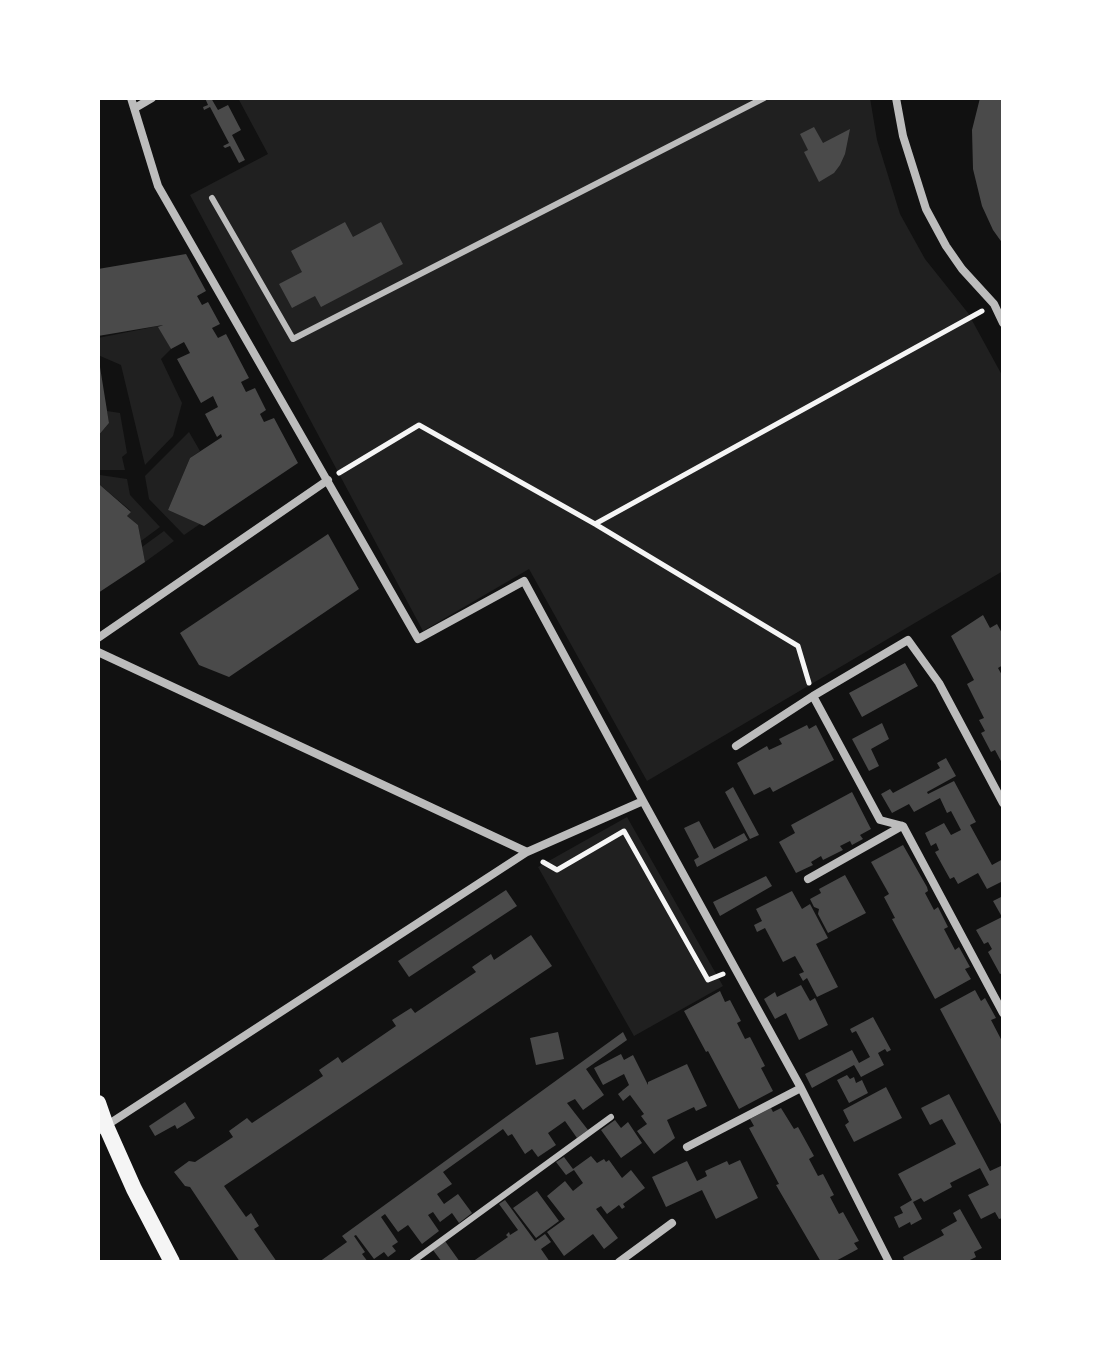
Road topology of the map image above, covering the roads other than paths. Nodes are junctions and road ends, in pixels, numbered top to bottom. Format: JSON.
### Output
{"nodes":[{"id":1,"x":131,"y":98,"type":"edge"},
{"id":2,"x":152,"y":98,"type":"edge"},
{"id":3,"x":764,"y":98,"type":"edge"},
{"id":4,"x":896,"y":98,"type":"edge"},
{"id":5,"x":135,"y":108,"type":"junction"},
{"id":6,"x":212,"y":198,"type":"dead end"},
{"id":7,"x":1003,"y":323,"type":"edge"},
{"id":8,"x":328,"y":480,"type":"junction"},
{"id":9,"x":98,"y":638,"type":"edge"},
{"id":10,"x":98,"y":652,"type":"edge"},
{"id":11,"x":813,"y":696,"type":"junction"},
{"id":12,"x":736,"y":746,"type":"dead end"},
{"id":13,"x":643,"y":801,"type":"junction"},
{"id":14,"x":1003,"y":803,"type":"edge"},
{"id":15,"x":903,"y":826,"type":"junction"},
{"id":16,"x":527,"y":852,"type":"junction"},
{"id":17,"x":808,"y":879,"type":"dead end"},
{"id":18,"x":1003,"y":1013,"type":"edge"},
{"id":19,"x":801,"y":1088,"type":"junction"},
{"id":20,"x":98,"y":1103,"type":"edge"},
{"id":21,"x":611,"y":1117,"type":"dead end"},
{"id":22,"x":102,"y":1129,"type":"edge"},
{"id":23,"x":687,"y":1147,"type":"dead end"},
{"id":24,"x":672,"y":1223,"type":"dead end"},
{"id":25,"x":172,"y":1262,"type":"edge"},
{"id":26,"x":412,"y":1262,"type":"edge"},
{"id":27,"x":619,"y":1262,"type":"edge"},
{"id":28,"x":889,"y":1262,"type":"edge"}],
"edges":[{"from":1,"to":5,"type":"street"},
{"from":2,"to":5,"type":"street"},
{"from":3,"to":6,"type":"lane"},
{"from":4,"to":7,"type":"street"},
{"from":5,"to":8,"type":"street"},
{"from":8,"to":9,"type":"street"},
{"from":8,"to":13,"type":"street"},
{"from":10,"to":16,"type":"street"},
{"from":11,"to":12,"type":"street"},
{"from":11,"to":14,"type":"street"},
{"from":11,"to":15,"type":"street"},
{"from":13,"to":16,"type":"street"},
{"from":13,"to":19,"type":"street"},
{"from":15,"to":17,"type":"street"},
{"from":15,"to":18,"type":"street"},
{"from":16,"to":22,"type":"street"},
{"from":19,"to":23,"type":"street"},
{"from":19,"to":28,"type":"street"},
{"from":20,"to":22,"type":"main road"},
{"from":21,"to":26,"type":"lane"},
{"from":22,"to":25,"type":"main road"},
{"from":24,"to":27,"type":"street"}]}
